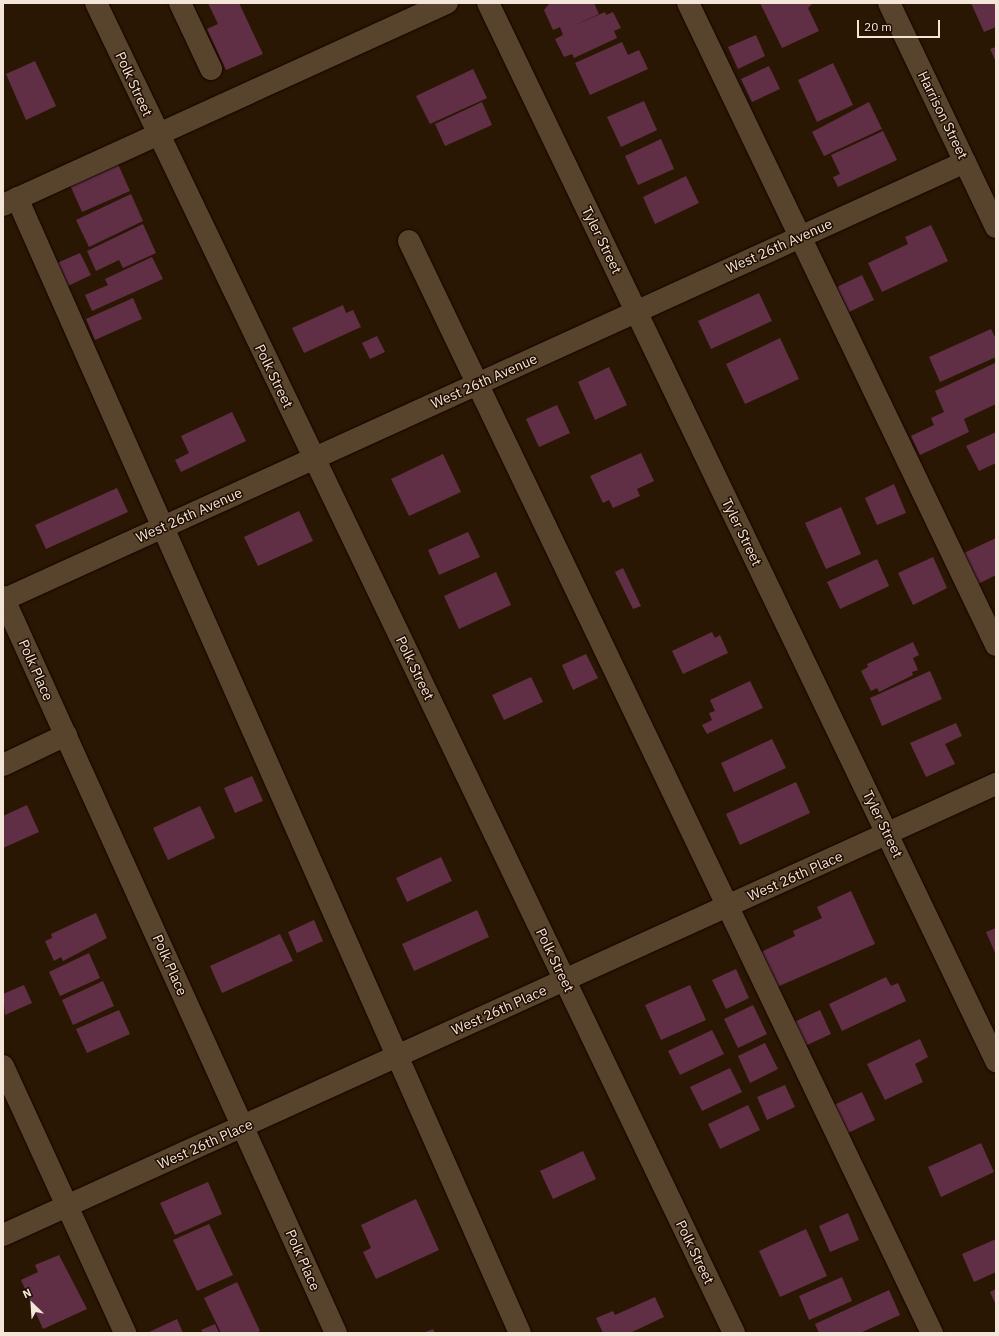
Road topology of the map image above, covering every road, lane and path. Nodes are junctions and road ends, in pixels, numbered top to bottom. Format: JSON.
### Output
{"nodes":[{"id":1,"x":96,"y":3,"type":"edge"},
{"id":2,"x":180,"y":3,"type":"edge"},
{"id":3,"x":446,"y":3,"type":"edge"},
{"id":4,"x":488,"y":3,"type":"edge"},
{"id":5,"x":688,"y":3,"type":"edge"},
{"id":6,"x":889,"y":3,"type":"edge"},
{"id":7,"x":211,"y":68,"type":"dead end"},
{"id":8,"x":158,"y":134,"type":"junction"},
{"id":9,"x":965,"y":162,"type":"junction"},
{"id":10,"x":10,"y":202,"type":"edge"},
{"id":11,"x":996,"y":227,"type":"edge"},
{"id":12,"x":798,"y":238,"type":"junction"},
{"id":13,"x":409,"y":240,"type":"dead end"},
{"id":14,"x":637,"y":311,"type":"junction"},
{"id":15,"x":477,"y":384,"type":"junction"},
{"id":16,"x":314,"y":458,"type":"junction"},
{"id":17,"x":162,"y":527,"type":"junction"},
{"id":18,"x":3,"y":599,"type":"edge"},
{"id":19,"x":996,"y":646,"type":"edge"},
{"id":20,"x":66,"y":735,"type":"junction"},
{"id":21,"x":3,"y":765,"type":"edge"},
{"id":22,"x":996,"y":784,"type":"edge"},
{"id":23,"x":887,"y":834,"type":"junction"},
{"id":24,"x":728,"y":906,"type":"junction"},
{"id":25,"x":564,"y":980,"type":"junction"},
{"id":26,"x":397,"y":1056,"type":"junction"},
{"id":27,"x":996,"y":1061,"type":"edge"},
{"id":28,"x":3,"y":1066,"type":"edge"},
{"id":29,"x":243,"y":1126,"type":"junction"},
{"id":30,"x":67,"y":1206,"type":"junction"},
{"id":31,"x":3,"y":1235,"type":"edge"},
{"id":32,"x":124,"y":1333,"type":"edge"},
{"id":33,"x":336,"y":1333,"type":"edge"},
{"id":34,"x":520,"y":1333,"type":"edge"},
{"id":35,"x":734,"y":1333,"type":"edge"},
{"id":36,"x":932,"y":1333,"type":"edge"}],
"edges":[{"from":1,"to":8,"type":"street","name":"Polk Street"},
{"from":2,"to":7,"type":"street"},
{"from":3,"to":8,"type":"street"},
{"from":4,"to":14,"type":"street","name":"Tyler Street"},
{"from":5,"to":12,"type":"street"},
{"from":6,"to":9,"type":"street","name":"Harrison Street"},
{"from":8,"to":10,"type":"street"},
{"from":8,"to":16,"type":"street","name":"Polk Street"},
{"from":9,"to":11,"type":"street","name":"Harrison Street"},
{"from":9,"to":12,"type":"street","name":"West 26th Avenue"},
{"from":10,"to":17,"type":"street"},
{"from":12,"to":14,"type":"street","name":"West 26th Avenue"},
{"from":12,"to":19,"type":"street"},
{"from":13,"to":15,"type":"street"},
{"from":14,"to":15,"type":"street","name":"West 26th Avenue"},
{"from":14,"to":23,"type":"street","name":"Tyler Street"},
{"from":15,"to":16,"type":"street","name":"West 26th Avenue"},
{"from":15,"to":24,"type":"street"},
{"from":16,"to":17,"type":"street","name":"West 26th Avenue"},
{"from":16,"to":25,"type":"street","name":"Polk Street"},
{"from":17,"to":18,"type":"street","name":"West 26th Avenue"},
{"from":17,"to":26,"type":"street"},
{"from":18,"to":20,"type":"street","name":"Polk Place"},
{"from":20,"to":21,"type":"street"},
{"from":20,"to":29,"type":"street","name":"Polk Place"},
{"from":22,"to":23,"type":"street","name":"West 26th Place"},
{"from":23,"to":24,"type":"street","name":"West 26th Place"},
{"from":23,"to":27,"type":"street","name":"Tyler Street"},
{"from":24,"to":25,"type":"street","name":"West 26th Place"},
{"from":24,"to":36,"type":"street"},
{"from":25,"to":26,"type":"street","name":"West 26th Place"},
{"from":25,"to":35,"type":"street","name":"Polk Street"},
{"from":26,"to":29,"type":"street","name":"West 26th Place"},
{"from":26,"to":34,"type":"street"},
{"from":28,"to":30,"type":"street"},
{"from":29,"to":30,"type":"street","name":"West 26th Place"},
{"from":29,"to":33,"type":"street","name":"Polk Place"},
{"from":30,"to":31,"type":"street","name":"West 26th Place"},
{"from":30,"to":32,"type":"street"}]}
